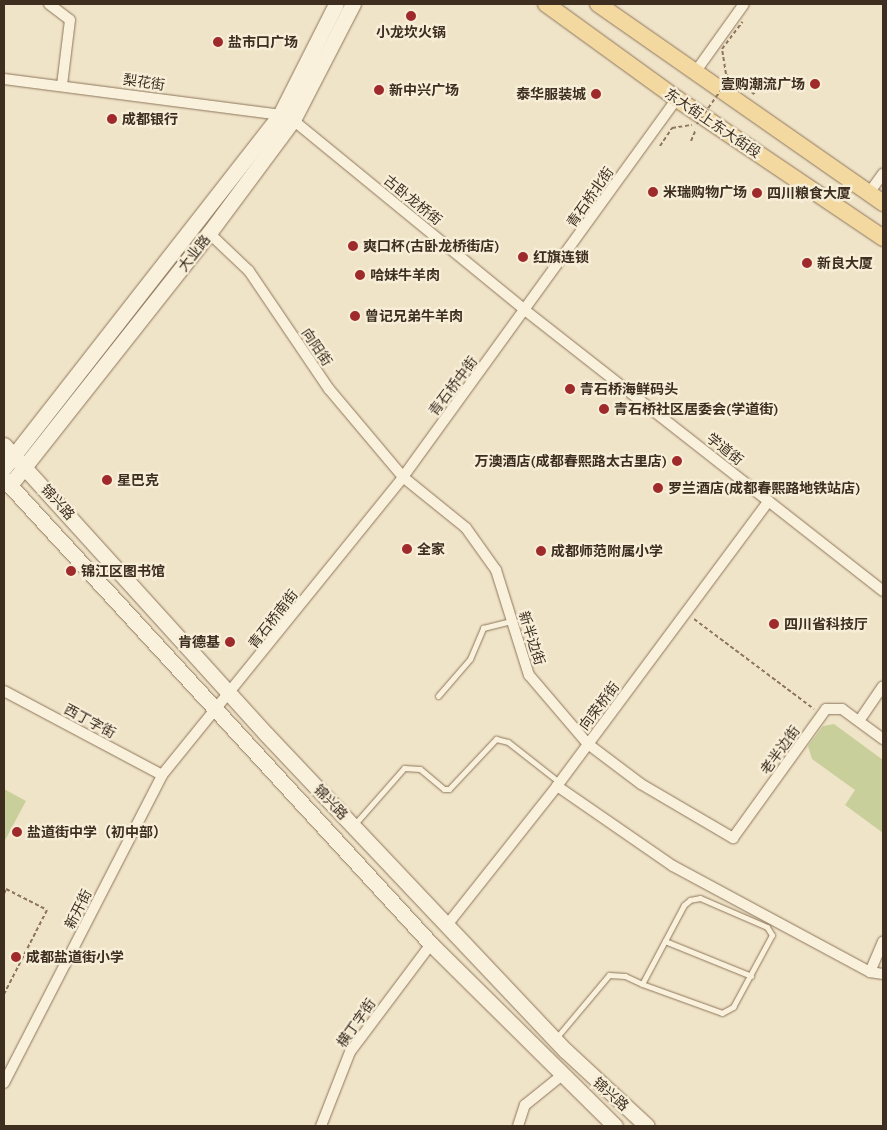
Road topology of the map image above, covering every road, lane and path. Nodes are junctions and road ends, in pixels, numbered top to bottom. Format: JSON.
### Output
{"nodes":[{"id":1,"x":49,"y":4,"type":"edge"},
{"id":2,"x":336,"y":4,"type":"edge"},
{"id":3,"x":353,"y":4,"type":"edge"},
{"id":4,"x":546,"y":4,"type":"edge"},
{"id":5,"x":598,"y":4,"type":"edge"},
{"id":6,"x":744,"y":4,"type":"edge"},
{"id":7,"x":742,"y":22,"type":"dead end"},
{"id":8,"x":696,"y":71,"type":"junction"},
{"id":9,"x":730,"y":77,"type":"junction"},
{"id":10,"x":4,"y":79,"type":"edge"},
{"id":11,"x":62,"y":85,"type":"junction"},
{"id":12,"x":756,"y":95,"type":"dead end"},
{"id":13,"x":677,"y":99,"type":"junction"},
{"id":14,"x":286,"y":117,"type":"junction"},
{"id":15,"x":697,"y":124,"type":"junction"},
{"id":16,"x":691,"y":141,"type":"dead end"},
{"id":17,"x":660,"y":146,"type":"dead end"},
{"id":18,"x":883,"y":174,"type":"edge"},
{"id":19,"x":869,"y":193,"type":"junction"},
{"id":20,"x":883,"y":203,"type":"edge"},
{"id":21,"x":209,"y":233,"type":"junction"},
{"id":22,"x":883,"y":238,"type":"edge"},
{"id":23,"x":526,"y":310,"type":"junction"},
{"id":24,"x":9,"y":451,"type":"edge"},
{"id":25,"x":26,"y":466,"type":"junction"},
{"id":26,"x":4,"y":468,"type":"edge"},
{"id":27,"x":403,"y":477,"type":"junction"},
{"id":28,"x":6,"y":485,"type":"edge"},
{"id":29,"x":769,"y":501,"type":"junction"},
{"id":30,"x":883,"y":591,"type":"edge"},
{"id":31,"x":686,"y":613,"type":"junction"},
{"id":32,"x":512,"y":620,"type":"junction"},
{"id":33,"x":883,"y":686,"type":"edge"},
{"id":34,"x":4,"y":691,"type":"edge"},
{"id":35,"x":231,"y":694,"type":"junction"},
{"id":36,"x":438,"y":696,"type":"dead end"},
{"id":37,"x":217,"y":711,"type":"junction"},
{"id":38,"x":822,"y":715,"type":"junction"},
{"id":39,"x":859,"y":722,"type":"junction"},
{"id":40,"x":883,"y":739,"type":"edge"},
{"id":41,"x":588,"y":744,"type":"junction"},
{"id":42,"x":162,"y":775,"type":"junction"},
{"id":43,"x":558,"y":784,"type":"junction"},
{"id":44,"x":353,"y":825,"type":"junction"},
{"id":45,"x":733,"y":838,"type":"joint"},
{"id":46,"x":4,"y":894,"type":"edge"},
{"id":47,"x":447,"y":924,"type":"junction"},
{"id":48,"x":665,"y":941,"type":"junction"},
{"id":49,"x":883,"y":942,"type":"edge"},
{"id":50,"x":431,"y":944,"type":"junction"},
{"id":51,"x":870,"y":972,"type":"junction"},
{"id":52,"x":883,"y":974,"type":"edge"},
{"id":53,"x":751,"y":976,"type":"junction"},
{"id":54,"x":642,"y":984,"type":"junction"},
{"id":55,"x":4,"y":994,"type":"edge"},
{"id":56,"x":555,"y":1040,"type":"junction"},
{"id":57,"x":561,"y":1076,"type":"junction"},
{"id":58,"x":4,"y":1083,"type":"edge"},
{"id":59,"x":321,"y":1126,"type":"edge"},
{"id":60,"x":518,"y":1126,"type":"edge"},
{"id":61,"x":615,"y":1126,"type":"edge"},
{"id":62,"x":647,"y":1126,"type":"edge"}],
"edges":[{"from":1,"to":11,"type":"street"},
{"from":2,"to":14,"type":"main road","name":"大业路"},
{"from":3,"to":14,"type":"main road","name":"大业路"},
{"from":4,"to":13,"type":"main road","name":"东大街上东大街段"},
{"from":5,"to":8,"type":"main road"},
{"from":6,"to":8,"type":"street"},
{"from":7,"to":9,"type":"path","bridge":true},
{"from":8,"to":19,"type":"main road"},
{"from":9,"to":12,"type":"path"},
{"from":9,"to":15,"type":"path","bridge":true},
{"from":10,"to":11,"type":"street","name":"梨花街"},
{"from":11,"to":14,"type":"street","name":"梨花街"},
{"from":13,"to":22,"type":"main road","name":"东大街上东大街段"},
{"from":13,"to":23,"type":"street","name":"青石桥北街"},
{"from":14,"to":21,"type":"main road","name":"大业路"},
{"from":14,"to":23,"type":"street","name":"古卧龙桥街"},
{"from":14,"to":24,"type":"main road","name":"大业路"},
{"from":15,"to":16,"type":"path"},
{"from":15,"to":17,"type":"path"},
{"from":18,"to":19,"type":"street"},
{"from":19,"to":20,"type":"main road"},
{"from":21,"to":25,"type":"main road","name":"大业路"},
{"from":21,"to":27,"type":"street","name":"向阳街"},
{"from":23,"to":27,"type":"street","name":"青石桥中街"},
{"from":23,"to":29,"type":"street","name":"学道街"},
{"from":24,"to":25,"type":"main road","name":"锦兴路"},
{"from":24,"to":26,"type":"main road","name":"大业路"},
{"from":25,"to":28,"type":"main road","name":"大业路"},
{"from":25,"to":35,"type":"main road","name":"锦兴路"},
{"from":27,"to":32,"type":"street","name":"新半边街"},
{"from":27,"to":35,"type":"street","name":"青石桥南街"},
{"from":28,"to":37,"type":"main road","name":"锦兴路"},
{"from":29,"to":30,"type":"street","name":"学道街"},
{"from":29,"to":31,"type":"street","name":"向荣桥街"},
{"from":31,"to":38,"type":"path"},
{"from":31,"to":41,"type":"street","name":"向荣桥街"},
{"from":32,"to":36,"type":"lane"},
{"from":32,"to":41,"type":"street","name":"新半边街"},
{"from":33,"to":39,"type":"street"},
{"from":34,"to":42,"type":"street","name":"西丁字街"},
{"from":35,"to":37,"type":"street","name":"青石桥南街"},
{"from":35,"to":44,"type":"main road","name":"锦兴路"},
{"from":37,"to":42,"type":"street","name":"青石桥南街"},
{"from":37,"to":50,"type":"main road","name":"锦兴路"},
{"from":38,"to":39,"type":"street"},
{"from":38,"to":45,"type":"street","name":"老半边街"},
{"from":39,"to":40,"type":"street"},
{"from":41,"to":43,"type":"street","name":"向荣桥街"},
{"from":41,"to":45,"type":"street","name":"新半边街"},
{"from":42,"to":58,"type":"street","name":"新开街"},
{"from":43,"to":44,"type":"lane"},
{"from":43,"to":47,"type":"street","name":"向荣桥街"},
{"from":43,"to":51,"type":"street"},
{"from":44,"to":47,"type":"main road","name":"锦兴路"},
{"from":46,"to":55,"type":"path"},
{"from":47,"to":56,"type":"main road","name":"锦兴路"},
{"from":48,"to":53,"type":"lane"},
{"from":48,"to":53,"type":"lane"},
{"from":48,"to":54,"type":"lane"},
{"from":49,"to":51,"type":"street"},
{"from":50,"to":57,"type":"main road","name":"锦兴路"},
{"from":50,"to":59,"type":"street","name":"横丁字街"},
{"from":51,"to":52,"type":"street"},
{"from":53,"to":54,"type":"lane"},
{"from":54,"to":56,"type":"lane"},
{"from":56,"to":62,"type":"main road","name":"锦兴路"},
{"from":57,"to":60,"type":"street"},
{"from":57,"to":61,"type":"main road","name":"锦兴路"}]}
